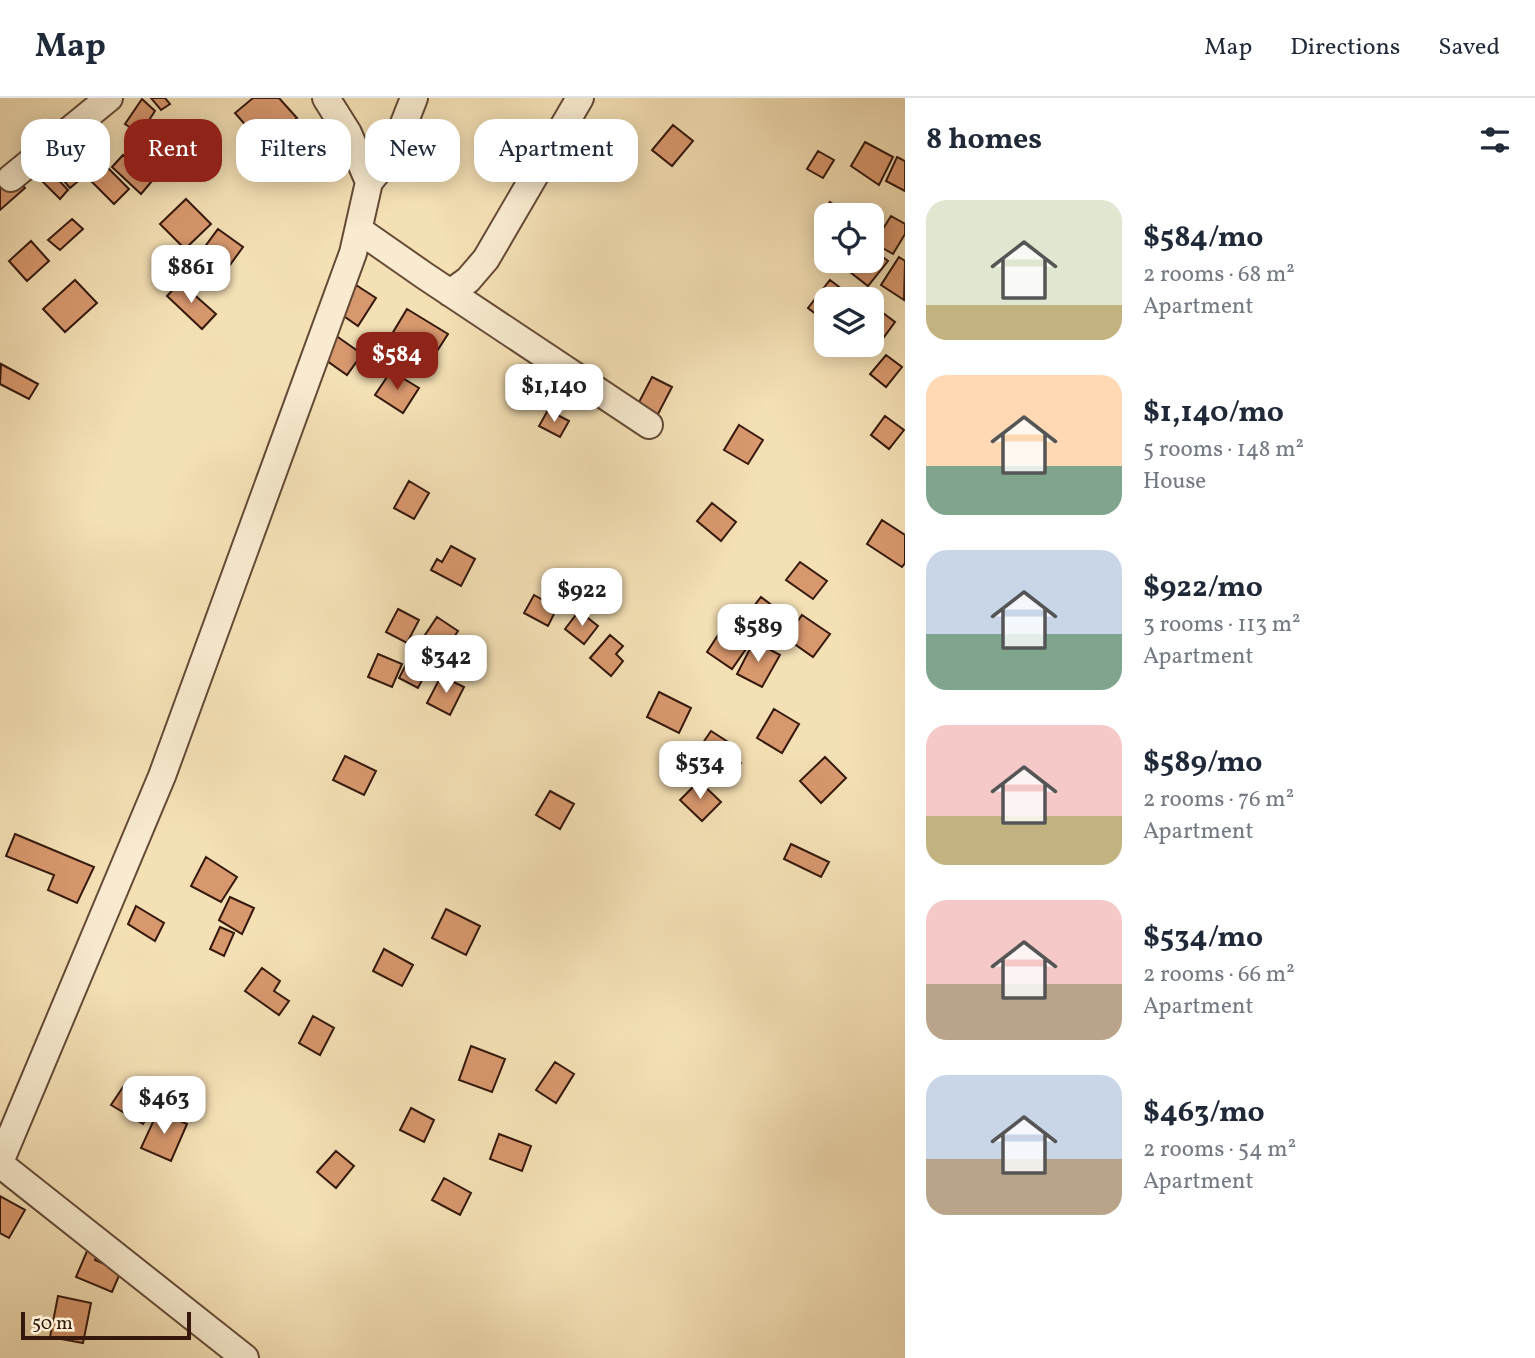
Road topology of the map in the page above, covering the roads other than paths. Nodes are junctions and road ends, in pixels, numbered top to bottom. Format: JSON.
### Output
{"nodes":[{"id":1,"x":108,"y":98,"type":"edge"},
{"id":2,"x":326,"y":98,"type":"edge"},
{"id":3,"x":414,"y":98,"type":"edge"},
{"id":4,"x":580,"y":98,"type":"edge"},
{"id":5,"x":406,"y":119,"type":"edge"},
{"id":6,"x":365,"y":173,"type":"edge"},
{"id":7,"x":11,"y":178,"type":"dead end"},
{"id":8,"x":369,"y":182,"type":"edge"},
{"id":9,"x":359,"y":230,"type":"junction"},
{"id":10,"x":450,"y":293,"type":"junction"},
{"id":11,"x":649,"y":425,"type":"dead end"},
{"id":12,"x":0,"y":1163,"type":"edge"},
{"id":13,"x":242,"y":1357,"type":"edge"}],
"edges":[{"from":1,"to":7,"type":"street"},
{"from":2,"to":6,"type":"street"},
{"from":3,"to":5,"type":"street"},
{"from":4,"to":10,"type":"street"},
{"from":8,"to":9,"type":"street"},
{"from":9,"to":10,"type":"street"},
{"from":9,"to":12,"type":"street"},
{"from":10,"to":11,"type":"street"},
{"from":12,"to":13,"type":"street"}]}
